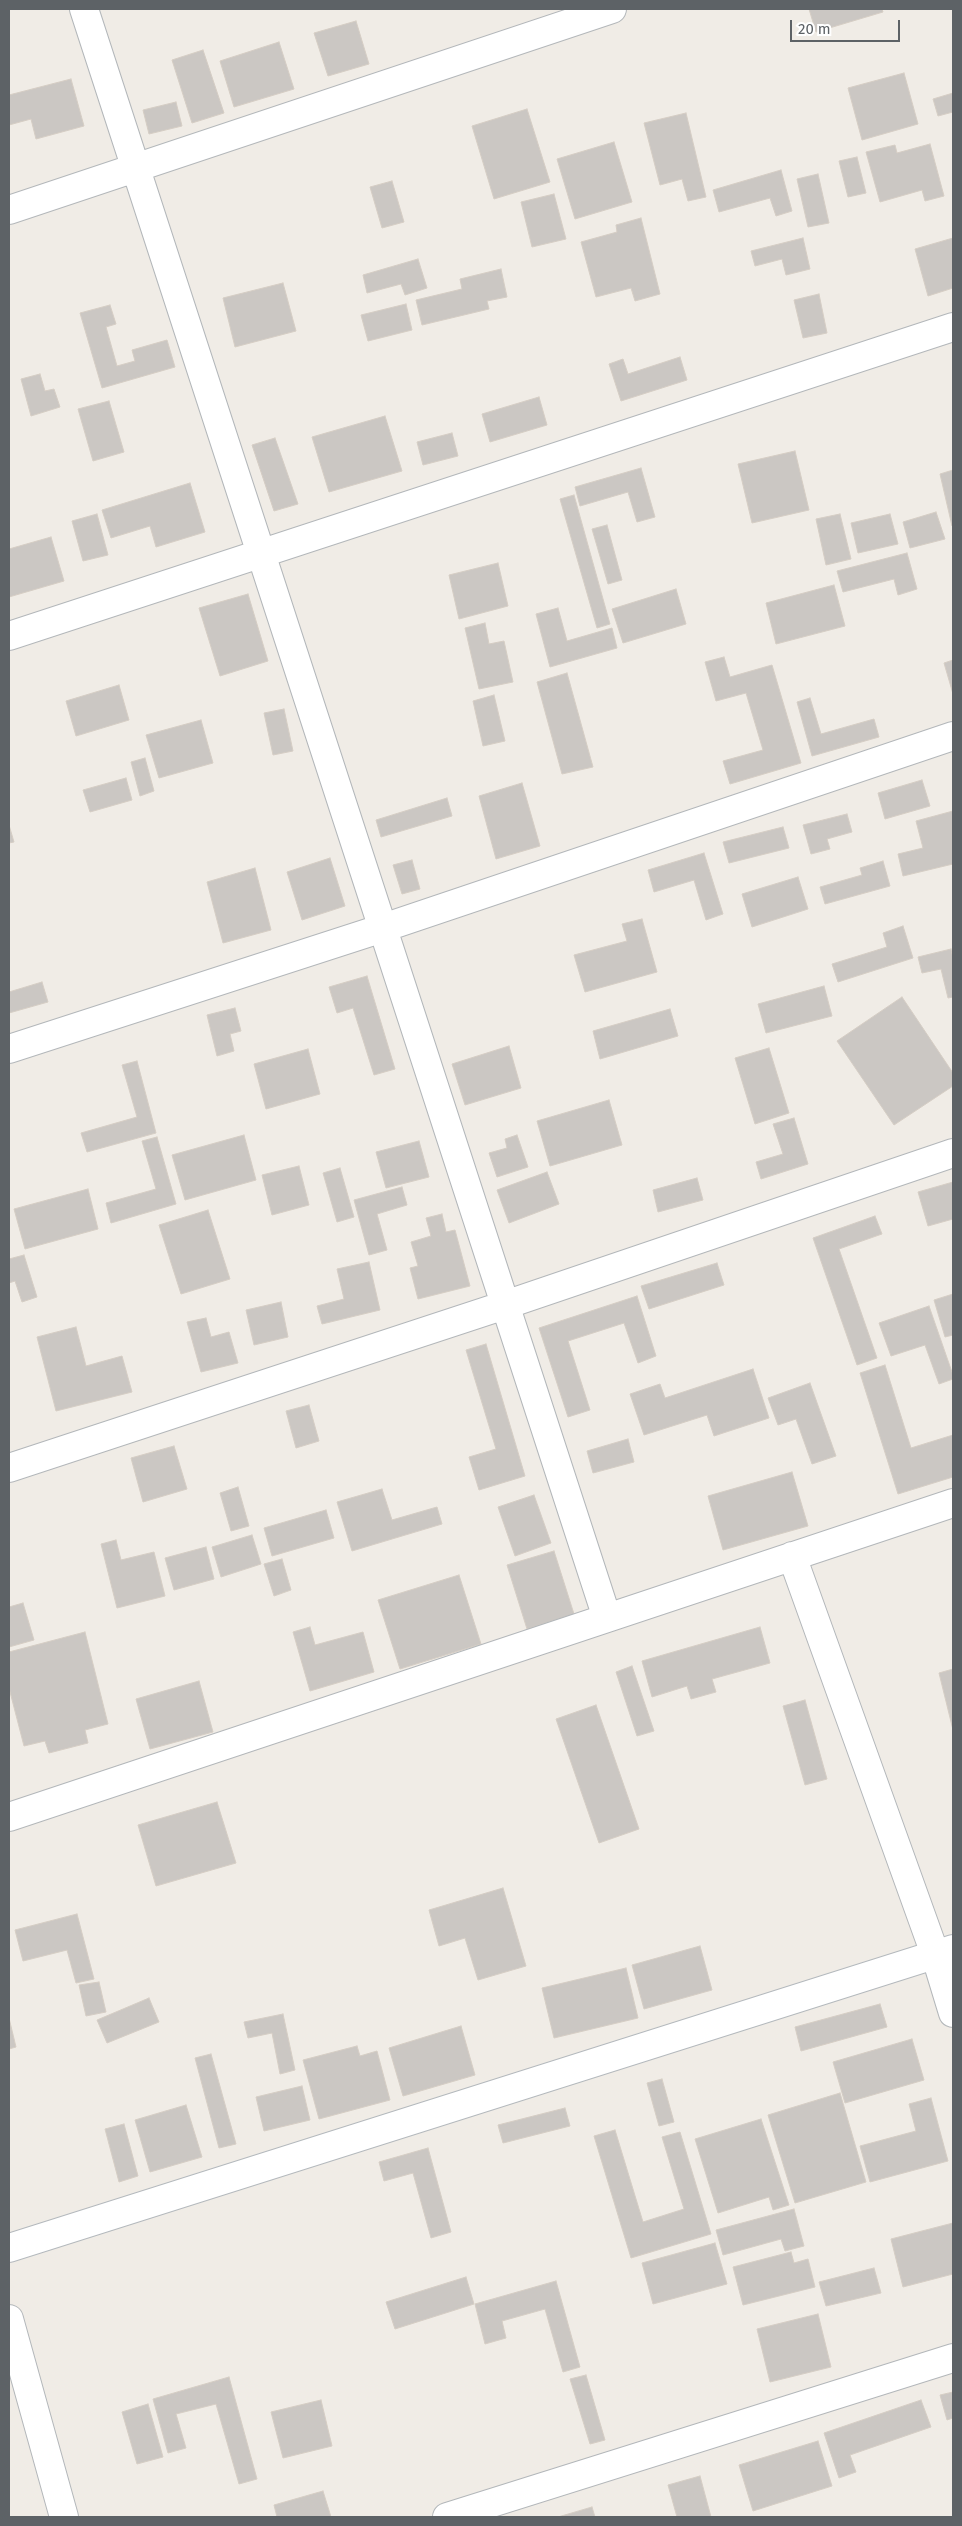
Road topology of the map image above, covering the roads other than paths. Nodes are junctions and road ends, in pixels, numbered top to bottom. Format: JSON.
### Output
{"nodes":[{"id":1,"x":84,"y":9,"type":"edge"},
{"id":2,"x":612,"y":9,"type":"edge"},
{"id":3,"x":136,"y":168,"type":"junction"},
{"id":4,"x":9,"y":210,"type":"edge"},
{"id":5,"x":953,"y":327,"type":"edge"},
{"id":6,"x":262,"y":554,"type":"junction"},
{"id":7,"x":9,"y":636,"type":"edge"},
{"id":8,"x":953,"y":736,"type":"edge"},
{"id":9,"x":383,"y":928,"type":"junction"},
{"id":10,"x":9,"y":1049,"type":"edge"},
{"id":11,"x":953,"y":1153,"type":"edge"},
{"id":12,"x":505,"y":1305,"type":"junction"},
{"id":13,"x":9,"y":1468,"type":"edge"},
{"id":14,"x":953,"y":1502,"type":"edge"},
{"id":15,"x":792,"y":1556,"type":"junction"},
{"id":16,"x":607,"y":1618,"type":"junction"},
{"id":17,"x":9,"y":1817,"type":"edge"},
{"id":18,"x":944,"y":1952,"type":"edge"},
{"id":19,"x":953,"y":2013,"type":"edge"},
{"id":20,"x":9,"y":2248,"type":"edge"},
{"id":21,"x":9,"y":2319,"type":"edge"},
{"id":22,"x":953,"y":2358,"type":"edge"},
{"id":23,"x":64,"y":2517,"type":"edge"},
{"id":24,"x":447,"y":2517,"type":"edge"}],
"edges":[{"from":1,"to":3,"type":"street"},
{"from":2,"to":3,"type":"street"},
{"from":3,"to":4,"type":"street"},
{"from":3,"to":6,"type":"street"},
{"from":5,"to":6,"type":"street"},
{"from":6,"to":7,"type":"street"},
{"from":6,"to":9,"type":"street"},
{"from":8,"to":9,"type":"street"},
{"from":9,"to":10,"type":"street"},
{"from":9,"to":12,"type":"street"},
{"from":11,"to":12,"type":"street"},
{"from":12,"to":13,"type":"street"},
{"from":12,"to":16,"type":"street"},
{"from":14,"to":15,"type":"street"},
{"from":15,"to":16,"type":"street"},
{"from":15,"to":18,"type":"street"},
{"from":16,"to":17,"type":"street"},
{"from":18,"to":19,"type":"street"},
{"from":18,"to":20,"type":"street"},
{"from":21,"to":23,"type":"street"},
{"from":22,"to":24,"type":"street"}]}
